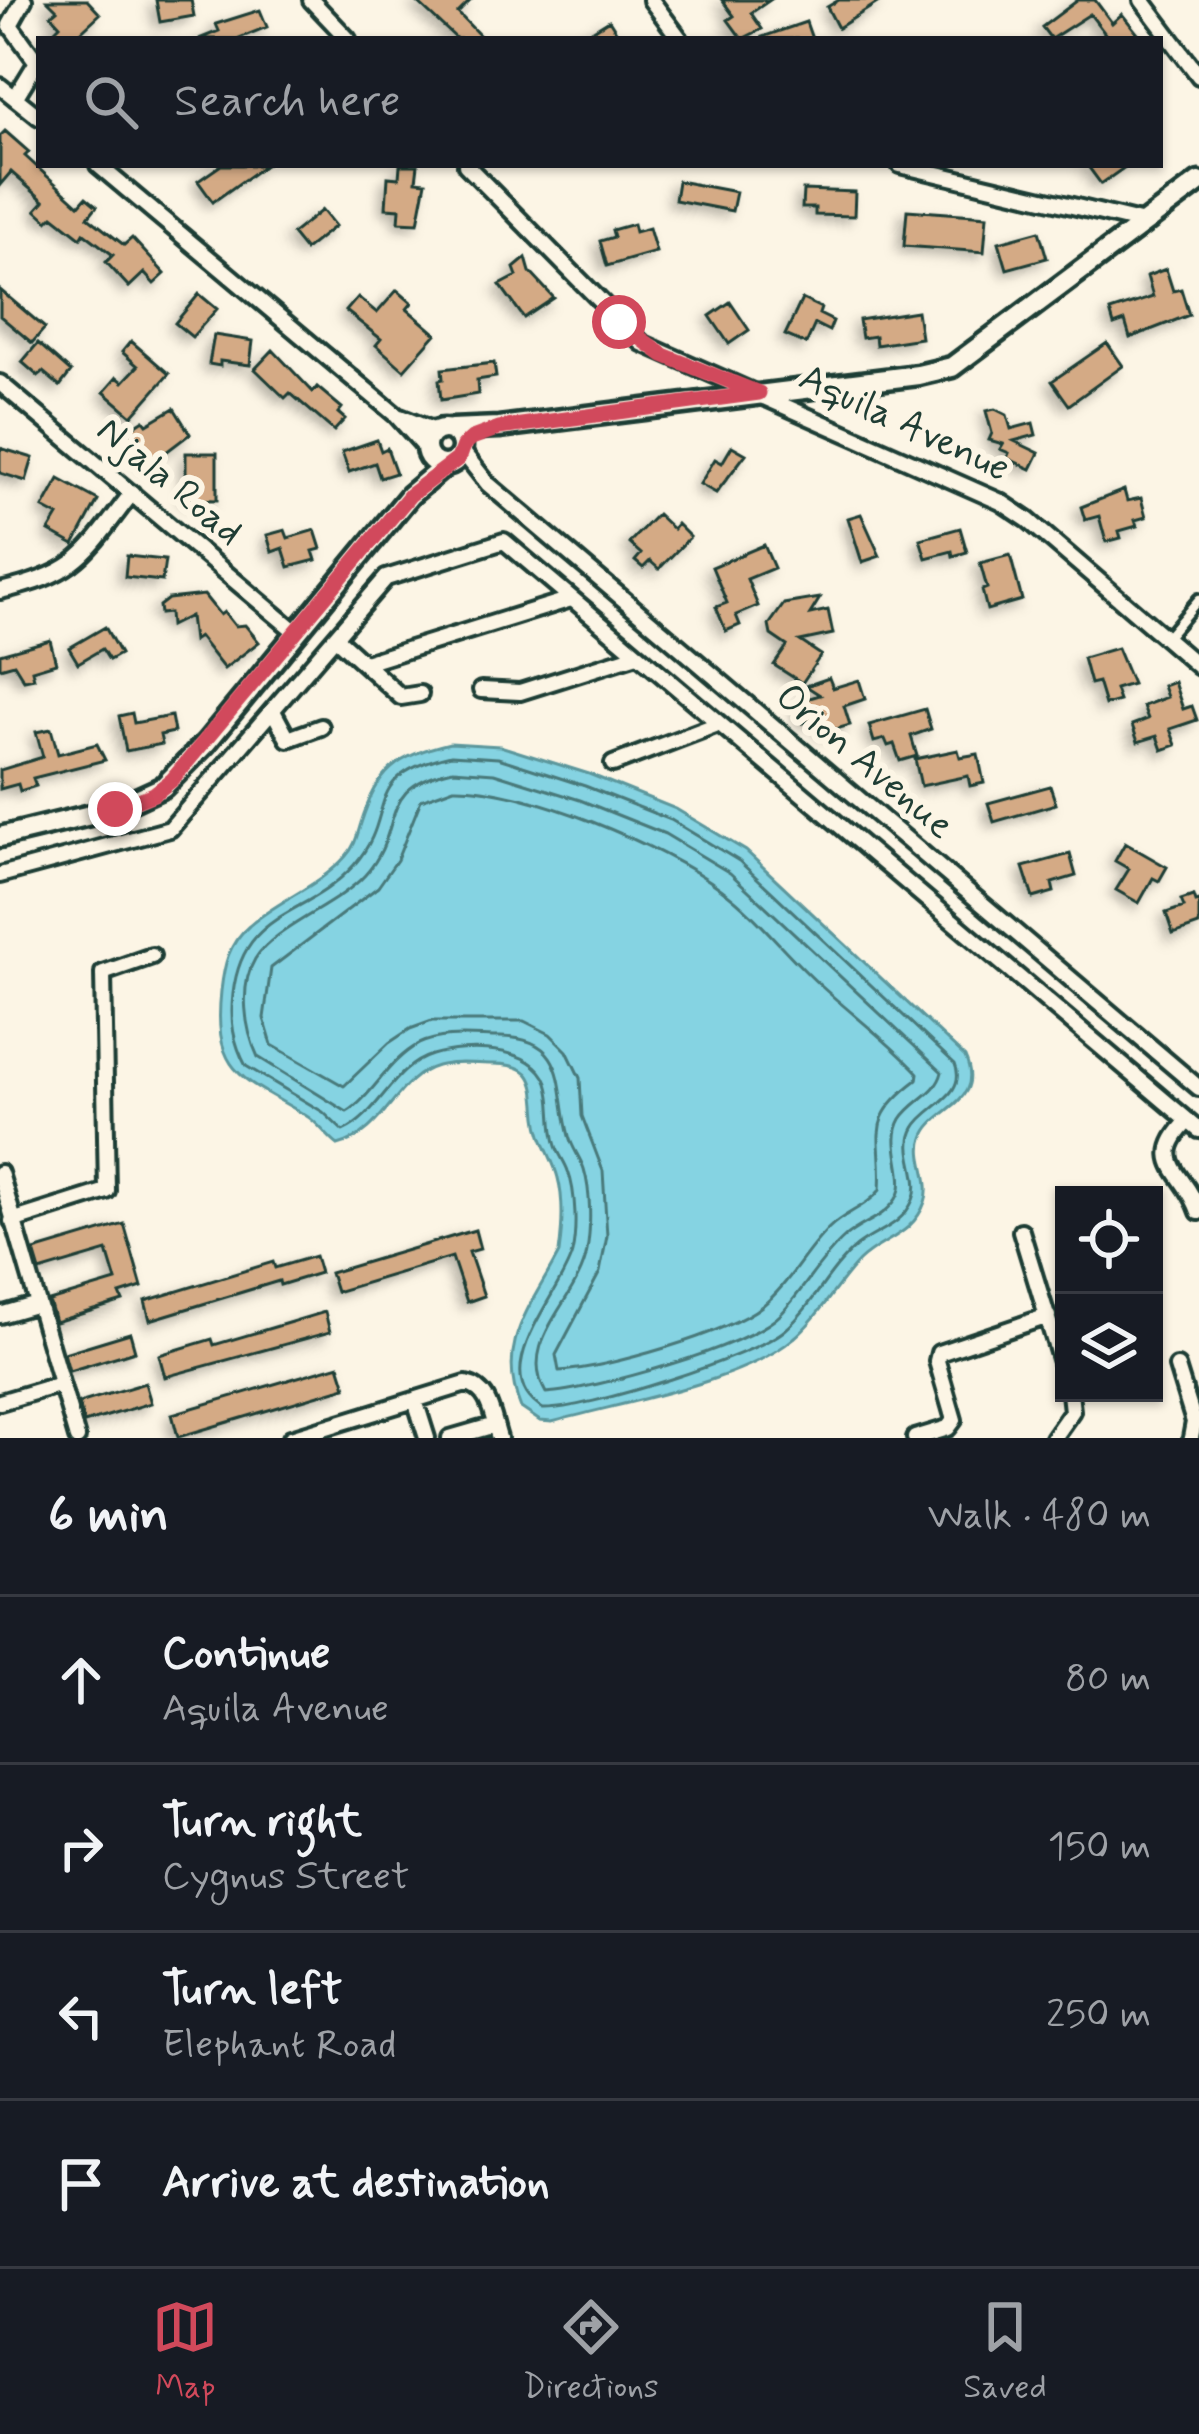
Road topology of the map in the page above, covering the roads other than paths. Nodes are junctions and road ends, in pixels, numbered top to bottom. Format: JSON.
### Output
{"nodes":[{"id":1,"x":24,"y":0,"type":"edge"},
{"id":2,"x":311,"y":0,"type":"edge"},
{"id":3,"x":651,"y":0,"type":"edge"},
{"id":4,"x":1142,"y":0,"type":"edge"},
{"id":5,"x":345,"y":36,"type":"edge"},
{"id":6,"x":678,"y":36,"type":"edge"},
{"id":7,"x":36,"y":61,"type":"edge"},
{"id":8,"x":36,"y":64,"type":"edge"},
{"id":9,"x":1199,"y":76,"type":"edge"},
{"id":10,"x":0,"y":86,"type":"edge"},
{"id":11,"x":15,"y":98,"type":"junction"},
{"id":12,"x":36,"y":115,"type":"edge"},
{"id":13,"x":102,"y":168,"type":"edge"},
{"id":14,"x":469,"y":168,"type":"edge"},
{"id":15,"x":913,"y":168,"type":"edge"},
{"id":16,"x":1199,"y":182,"type":"edge"},
{"id":17,"x":1144,"y":223,"type":"junction"},
{"id":18,"x":0,"y":383,"type":"edge"},
{"id":19,"x":759,"y":393,"type":"junction"},
{"id":20,"x":445,"y":448,"type":"junction"},
{"id":21,"x":132,"y":494,"type":"junction"},
{"id":22,"x":0,"y":591,"type":"edge"},
{"id":23,"x":571,"y":598,"type":"junction"},
{"id":24,"x":1199,"y":598,"type":"edge"},
{"id":25,"x":296,"y":632,"type":"junction"},
{"id":26,"x":336,"y":638,"type":"junction"},
{"id":27,"x":1166,"y":639,"type":"junction"},
{"id":28,"x":637,"y":655,"type":"junction"},
{"id":29,"x":365,"y":664,"type":"junction"},
{"id":30,"x":1199,"y":667,"type":"edge"},
{"id":31,"x":482,"y":689,"type":"dead end"},
{"id":32,"x":420,"y":694,"type":"dead end"},
{"id":33,"x":273,"y":711,"type":"junction"},
{"id":34,"x":718,"y":724,"type":"junction"},
{"id":35,"x":321,"y":728,"type":"dead end"},
{"id":36,"x":614,"y":764,"type":"dead end"},
{"id":37,"x":0,"y":837,"type":"edge"},
{"id":38,"x":0,"y":875,"type":"edge"},
{"id":39,"x":152,"y":956,"type":"dead end"},
{"id":40,"x":1199,"y":1088,"type":"edge"},
{"id":41,"x":1194,"y":1125,"type":"edge"},
{"id":42,"x":0,"y":1173,"type":"edge"},
{"id":43,"x":1199,"y":1212,"type":"edge"},
{"id":44,"x":12,"y":1221,"type":"junction"},
{"id":45,"x":1021,"y":1232,"type":"dead end"},
{"id":46,"x":38,"y":1304,"type":"junction"},
{"id":47,"x":0,"y":1315,"type":"edge"},
{"id":48,"x":1048,"y":1316,"type":"junction"},
{"id":49,"x":1055,"y":1340,"type":"edge"},
{"id":50,"x":1178,"y":1367,"type":"dead end"},
{"id":51,"x":61,"y":1384,"type":"junction"},
{"id":52,"x":1192,"y":1390,"type":"edge"},
{"id":53,"x":415,"y":1400,"type":"junction"},
{"id":54,"x":0,"y":1402,"type":"edge"},
{"id":55,"x":1070,"y":1402,"type":"edge"},
{"id":56,"x":497,"y":1431,"type":"edge"},
{"id":57,"x":77,"y":1438,"type":"edge"},
{"id":58,"x":291,"y":1438,"type":"edge"},
{"id":59,"x":428,"y":1438,"type":"edge"},
{"id":60,"x":450,"y":1438,"type":"edge"},
{"id":61,"x":915,"y":1438,"type":"edge"},
{"id":62,"x":1053,"y":1438,"type":"edge"},
{"id":63,"x":1191,"y":1438,"type":"edge"}],
"edges":[{"from":1,"to":7,"type":"street"},
{"from":2,"to":5,"type":"street"},
{"from":3,"to":6,"type":"street"},
{"from":4,"to":9,"type":"street"},
{"from":8,"to":11,"type":"street"},
{"from":10,"to":11,"type":"street"},
{"from":11,"to":12,"type":"street"},
{"from":13,"to":20,"type":"street","name":"Orion Avenue"},
{"from":14,"to":19,"type":"street","name":"Aquila Avenue"},
{"from":15,"to":17,"type":"street"},
{"from":16,"to":17,"type":"street"},
{"from":17,"to":19,"type":"street"},
{"from":18,"to":21,"type":"street","name":"Njala Road"},
{"from":19,"to":20,"type":"street"},
{"from":19,"to":27,"type":"street","name":"Aquila Avenue"},
{"from":20,"to":25,"type":"street"},
{"from":20,"to":40,"type":"street","name":"Orion Avenue"},
{"from":21,"to":22,"type":"street"},
{"from":21,"to":25,"type":"street","name":"Njala Road"},
{"from":23,"to":26,"type":"street"},
{"from":23,"to":28,"type":"street"},
{"from":23,"to":29,"type":"street"},
{"from":24,"to":27,"type":"lane"},
{"from":25,"to":37,"type":"street"},
{"from":26,"to":29,"type":"street"},
{"from":26,"to":33,"type":"street"},
{"from":27,"to":30,"type":"street","name":"Aquila Avenue"},
{"from":28,"to":31,"type":"street"},
{"from":28,"to":34,"type":"street"},
{"from":29,"to":32,"type":"street"},
{"from":33,"to":35,"type":"street"},
{"from":33,"to":38,"type":"street"},
{"from":34,"to":36,"type":"street"},
{"from":34,"to":41,"type":"street"},
{"from":39,"to":44,"type":"street"},
{"from":41,"to":43,"type":"street"},
{"from":42,"to":44,"type":"street"},
{"from":44,"to":46,"type":"street"},
{"from":45,"to":48,"type":"street"},
{"from":46,"to":47,"type":"street"},
{"from":46,"to":51,"type":"street"},
{"from":48,"to":49,"type":"street"},
{"from":48,"to":61,"type":"street"},
{"from":50,"to":52,"type":"street"},
{"from":51,"to":54,"type":"street"},
{"from":51,"to":57,"type":"street"},
{"from":52,"to":63,"type":"street"},
{"from":53,"to":56,"type":"street"},
{"from":53,"to":58,"type":"street"},
{"from":53,"to":59,"type":"street"},
{"from":55,"to":62,"type":"street"},
{"from":56,"to":60,"type":"street"}]}
